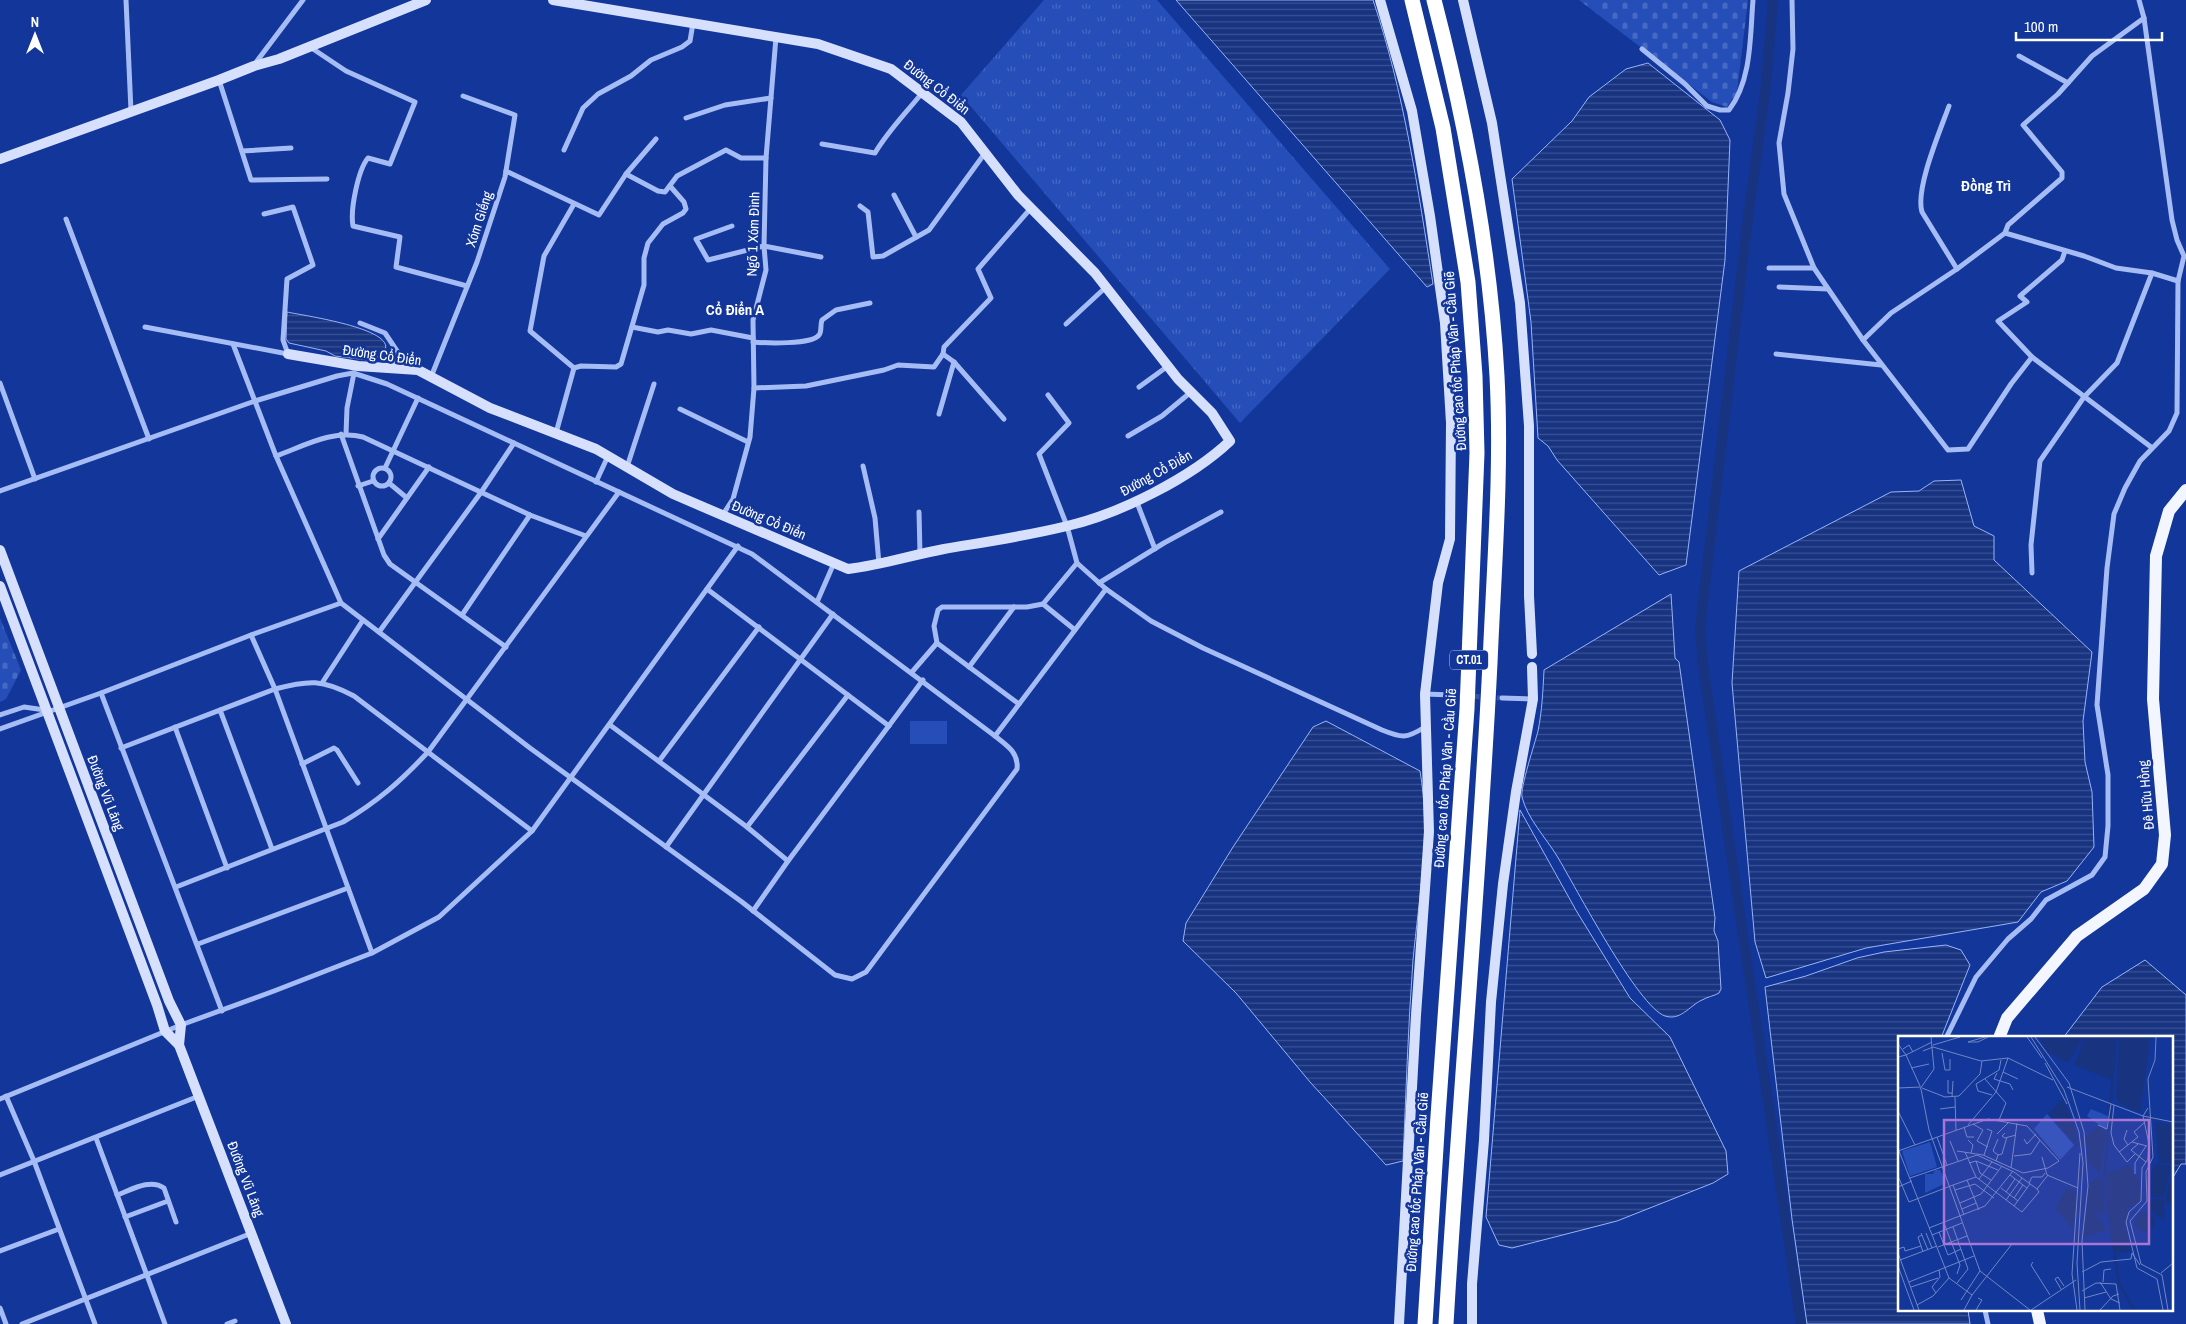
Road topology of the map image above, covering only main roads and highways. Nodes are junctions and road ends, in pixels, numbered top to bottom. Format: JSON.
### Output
{"nodes":[{"id":1,"x":1412,"y":0,"type":"edge"},
{"id":2,"x":1434,"y":0,"type":"edge"},
{"id":3,"x":2186,"y":490,"type":"edge"},
{"id":4,"x":2000,"y":1036,"type":"edge"},
{"id":5,"x":1425,"y":1324,"type":"edge"},
{"id":6,"x":1446,"y":1324,"type":"edge"}],
"edges":[{"from":1,"to":5,"type":"highway","name":"Đường cao tốc Pháp Vân - Cầu Giẽ","number":"CT.01"},
{"from":2,"to":6,"type":"highway","number":"CT.01"},
{"from":3,"to":4,"type":"main road","name":"Đê Hữu Hồng"}]}
